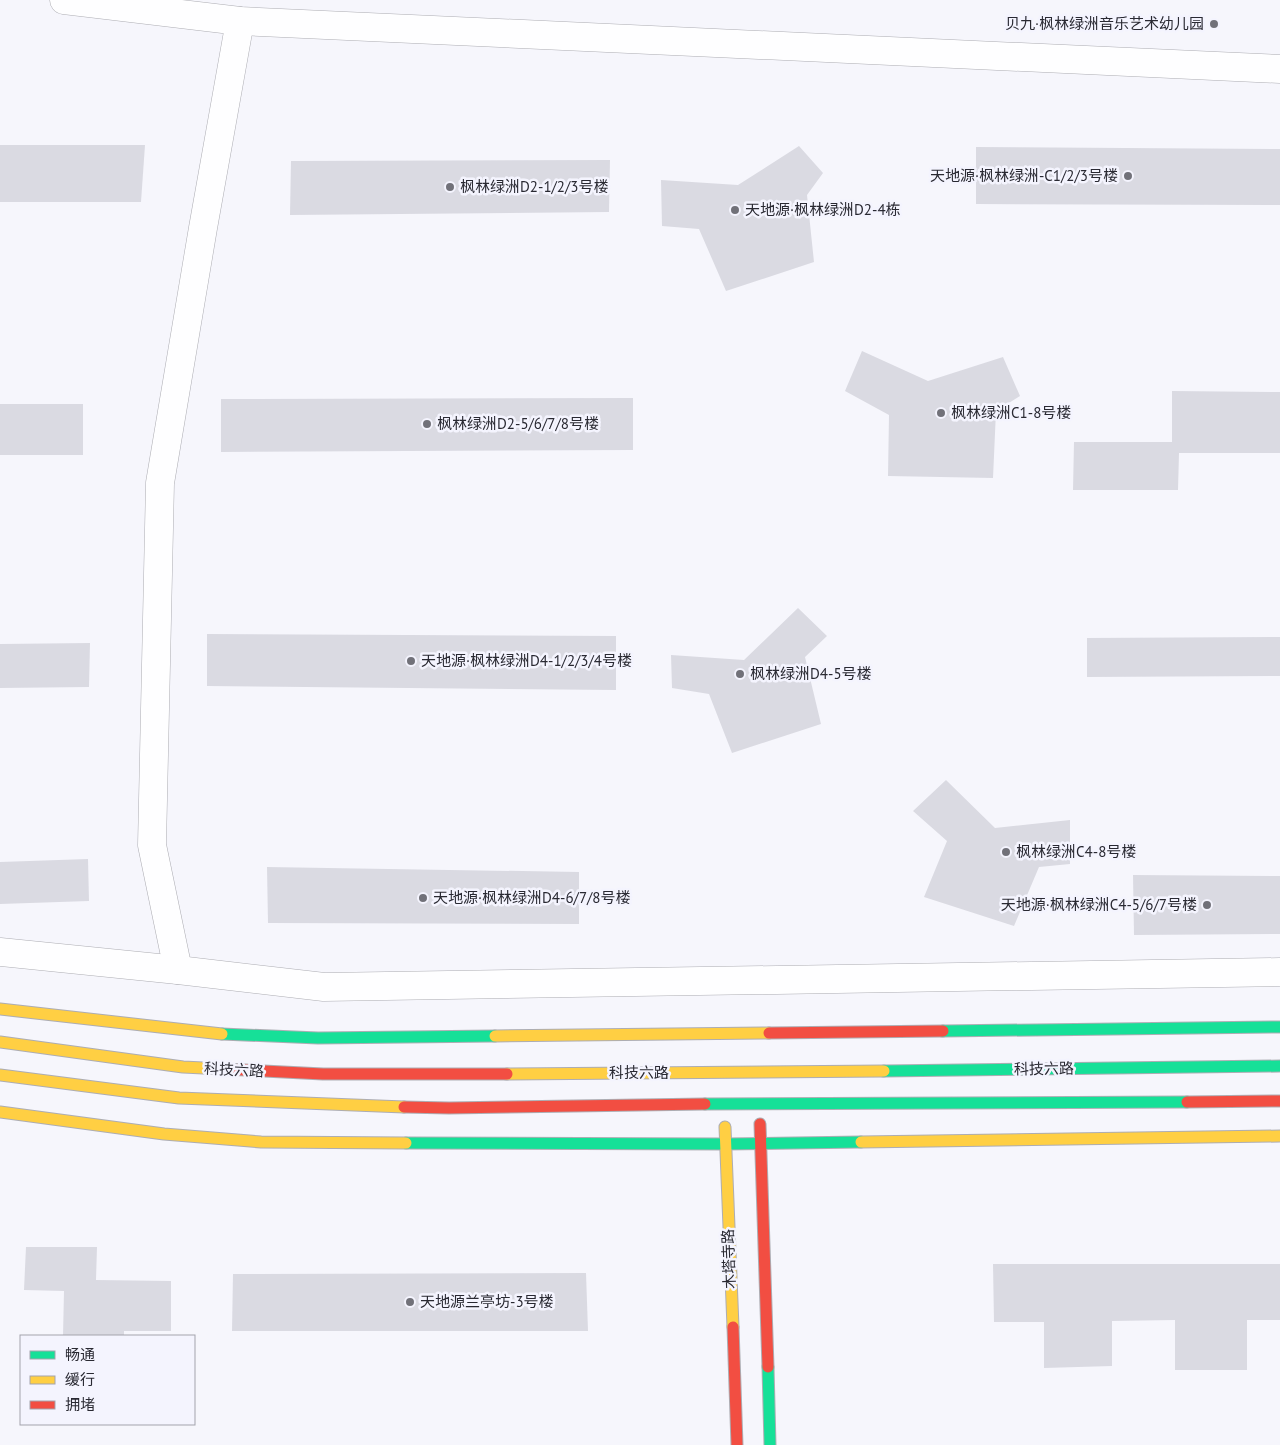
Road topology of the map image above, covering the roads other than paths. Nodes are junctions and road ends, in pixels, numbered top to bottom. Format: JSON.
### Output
{"nodes":[{"id":1,"x":64,"y":0,"type":"edge"},
{"id":2,"x":240,"y":21,"type":"junction"},
{"id":3,"x":1280,"y":69,"type":"edge"},
{"id":4,"x":0,"y":952,"type":"edge"},
{"id":5,"x":178,"y":970,"type":"junction"},
{"id":6,"x":1280,"y":972,"type":"edge"},
{"id":7,"x":0,"y":1009,"type":"edge"},
{"id":8,"x":1280,"y":1027,"type":"edge"},
{"id":9,"x":0,"y":1042,"type":"edge"},
{"id":10,"x":1280,"y":1066,"type":"edge"},
{"id":11,"x":0,"y":1075,"type":"edge"},
{"id":12,"x":759,"y":1081,"type":"junction"},
{"id":13,"x":724,"y":1100,"type":"junction"},
{"id":14,"x":1280,"y":1101,"type":"edge"},
{"id":15,"x":760,"y":1104,"type":"junction"},
{"id":16,"x":0,"y":1112,"type":"edge"},
{"id":17,"x":1280,"y":1136,"type":"edge"},
{"id":18,"x":760,"y":1143,"type":"junction"},
{"id":19,"x":726,"y":1144,"type":"junction"},
{"id":20,"x":737,"y":1445,"type":"edge"},
{"id":21,"x":770,"y":1445,"type":"edge"}],
"edges":[{"from":1,"to":2,"type":"street"},
{"from":2,"to":3,"type":"street"},
{"from":2,"to":5,"type":"street"},
{"from":4,"to":5,"type":"street"},
{"from":5,"to":6,"type":"street"},
{"from":7,"to":8,"type":"main road"},
{"from":9,"to":12,"type":"main road","name":"科技六路"},
{"from":10,"to":12,"type":"main road","name":"科技六路"},
{"from":11,"to":13,"type":"main road","name":"科技六路"},
{"from":12,"to":15,"type":"main road"},
{"from":13,"to":15,"type":"main road","name":"科技六路"},
{"from":13,"to":19,"type":"main road","name":"木塔寺路"},
{"from":14,"to":15,"type":"main road","name":"科技六路"},
{"from":15,"to":18,"type":"main road"},
{"from":16,"to":19,"type":"main road"},
{"from":17,"to":18,"type":"main road"},
{"from":18,"to":19,"type":"main road"},
{"from":18,"to":21,"type":"main road"},
{"from":19,"to":20,"type":"main road","name":"木塔寺路"}]}
